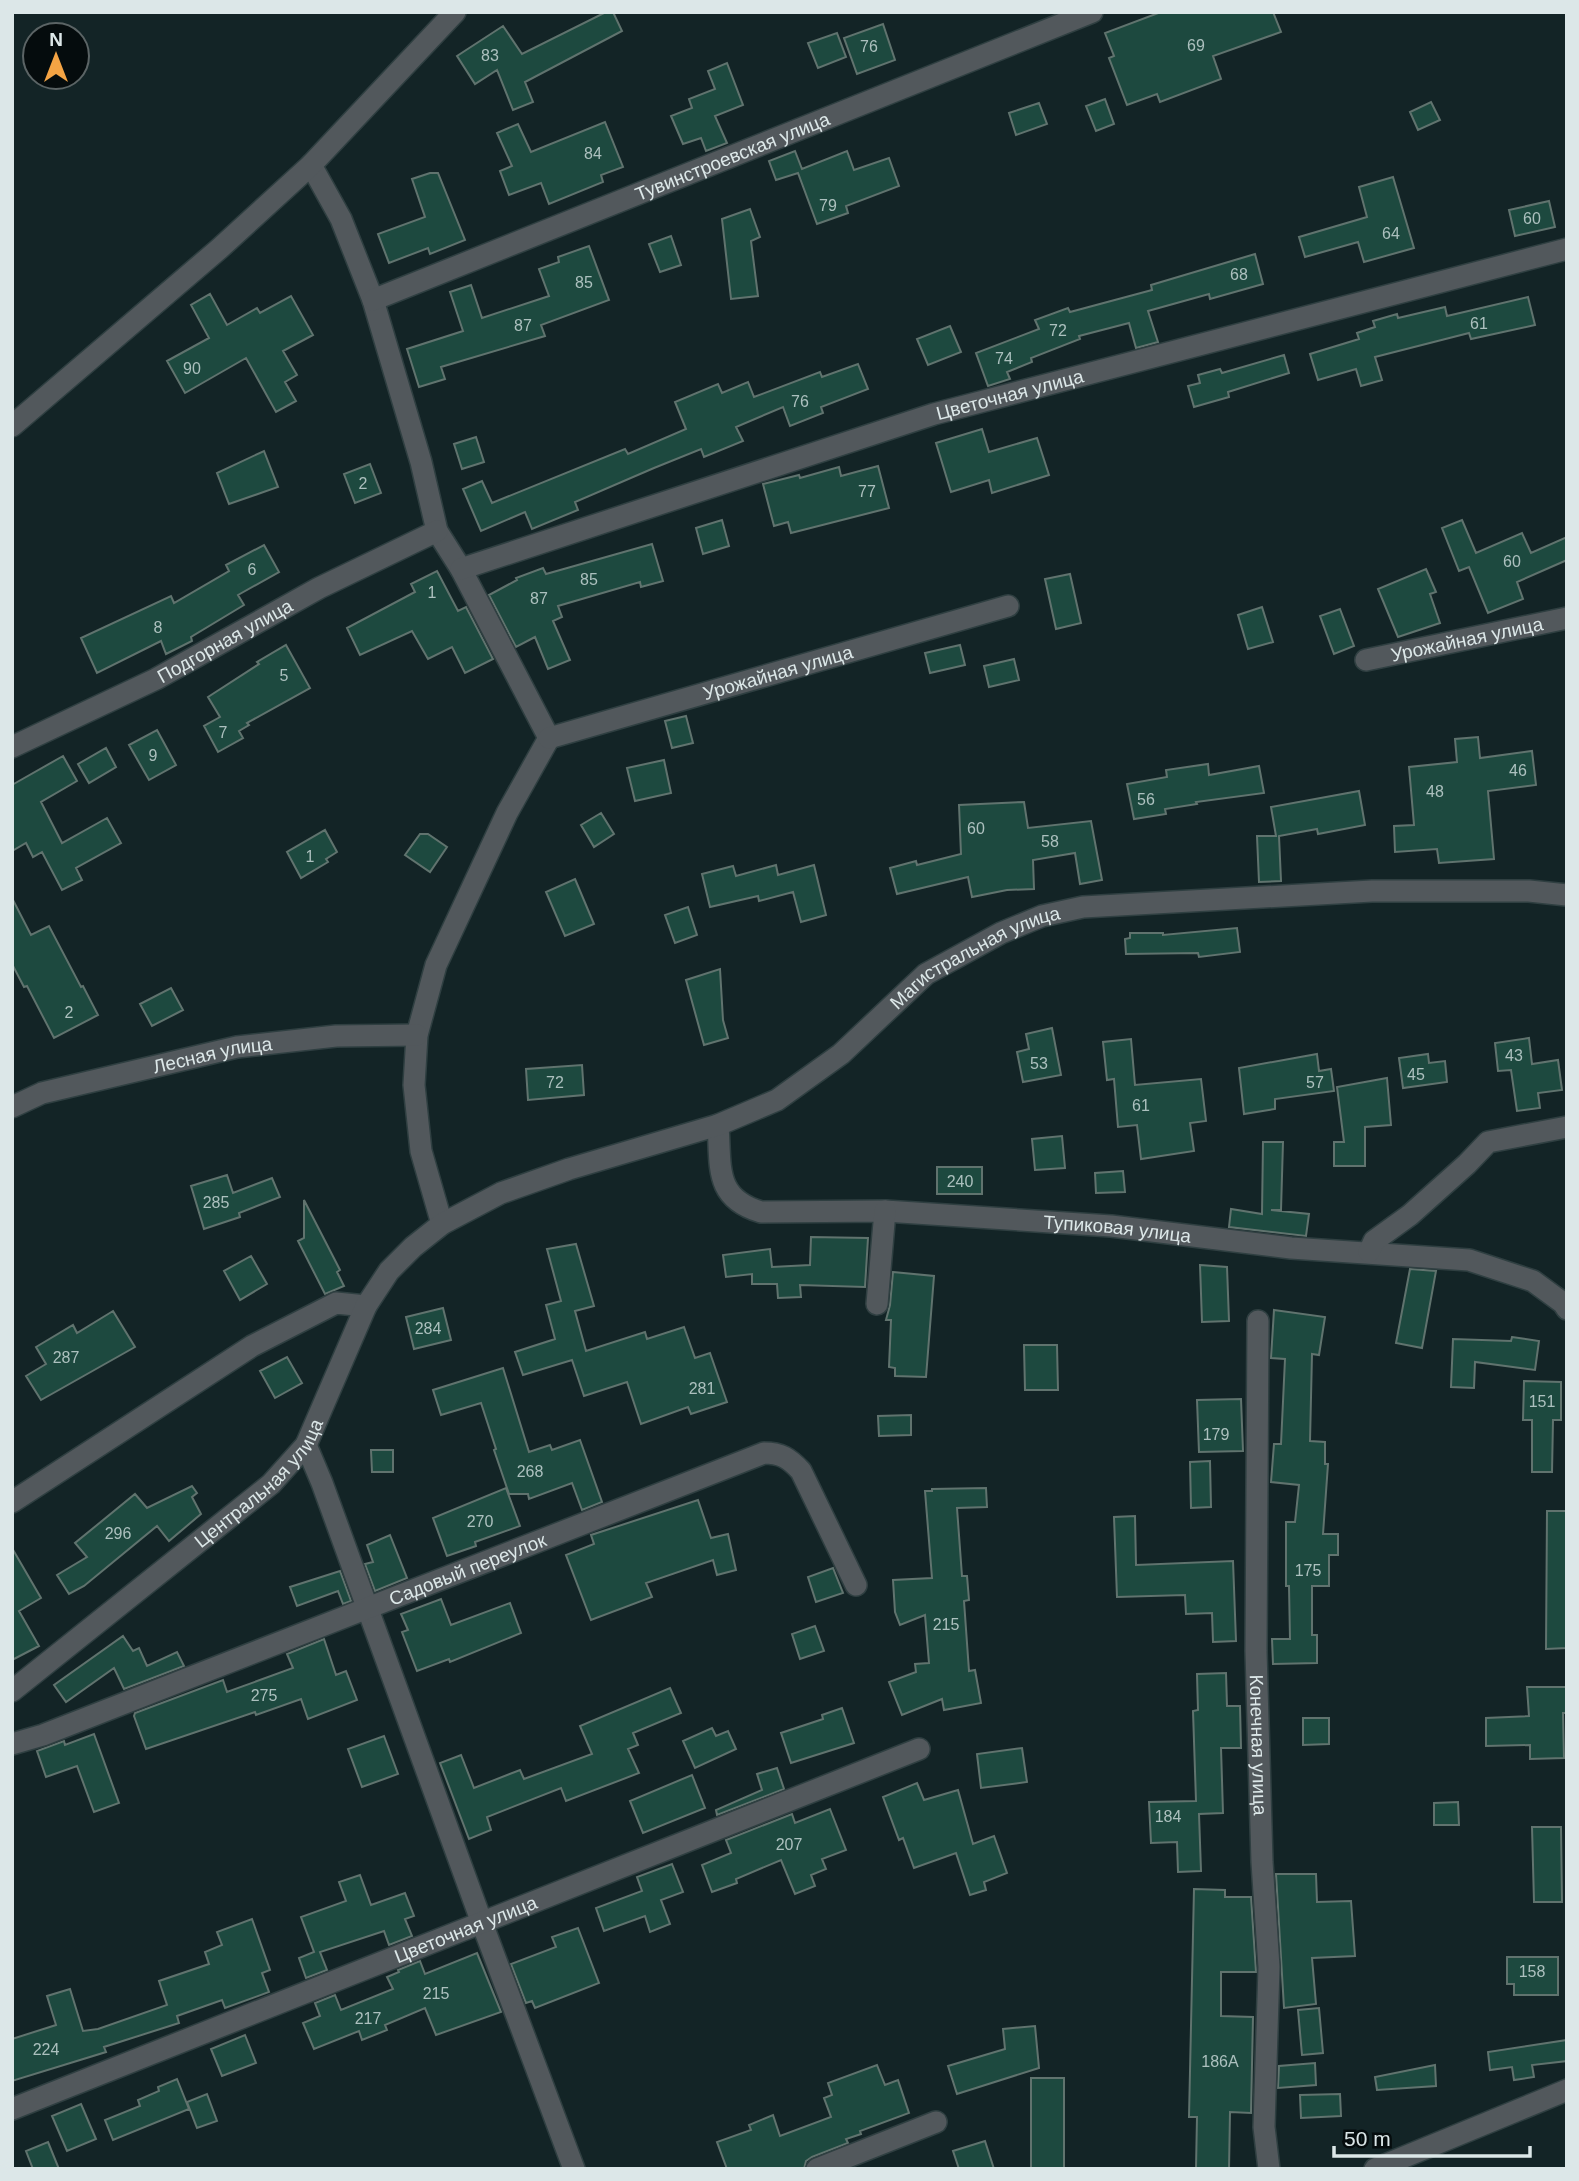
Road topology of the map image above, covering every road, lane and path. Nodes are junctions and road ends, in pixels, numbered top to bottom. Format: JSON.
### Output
{"nodes":[{"id":1,"x":454,"y":12,"type":"edge"},
{"id":2,"x":1092,"y":12,"type":"edge"},
{"id":3,"x":311,"y":164,"type":"junction"},
{"id":4,"x":1567,"y":249,"type":"edge"},
{"id":5,"x":373,"y":300,"type":"junction"},
{"id":6,"x":12,"y":426,"type":"edge"},
{"id":7,"x":437,"y":531,"type":"junction"},
{"id":8,"x":461,"y":569,"type":"junction"},
{"id":9,"x":1008,"y":606,"type":"dead end"},
{"id":10,"x":1567,"y":618,"type":"edge"},
{"id":11,"x":1366,"y":660,"type":"dead end"},
{"id":12,"x":549,"y":738,"type":"junction"},
{"id":13,"x":12,"y":747,"type":"edge"},
{"id":14,"x":1567,"y":895,"type":"edge"},
{"id":15,"x":417,"y":1035,"type":"junction"},
{"id":16,"x":12,"y":1107,"type":"edge"},
{"id":17,"x":718,"y":1125,"type":"junction"},
{"id":18,"x":1567,"y":1127,"type":"edge"},
{"id":19,"x":885,"y":1211,"type":"junction"},
{"id":20,"x":442,"y":1224,"type":"junction"},
{"id":21,"x":1369,"y":1252,"type":"junction"},
{"id":22,"x":877,"y":1304,"type":"dead end"},
{"id":23,"x":366,"y":1306,"type":"junction"},
{"id":24,"x":1567,"y":1309,"type":"edge"},
{"id":25,"x":1258,"y":1321,"type":"dead end"},
{"id":26,"x":306,"y":1445,"type":"junction"},
{"id":27,"x":12,"y":1502,"type":"edge"},
{"id":28,"x":856,"y":1585,"type":"dead end"},
{"id":29,"x":367,"y":1607,"type":"junction"},
{"id":30,"x":12,"y":1691,"type":"edge"},
{"id":31,"x":12,"y":1744,"type":"edge"},
{"id":32,"x":919,"y":1749,"type":"dead end"},
{"id":33,"x":482,"y":1923,"type":"junction"},
{"id":34,"x":1567,"y":2090,"type":"edge"},
{"id":35,"x":12,"y":2109,"type":"edge"},
{"id":36,"x":936,"y":2122,"type":"dead end"},
{"id":37,"x":575,"y":2169,"type":"edge"},
{"id":38,"x":817,"y":2169,"type":"edge"},
{"id":39,"x":1269,"y":2169,"type":"edge"},
{"id":40,"x":1375,"y":2169,"type":"edge"}],
"edges":[{"from":1,"to":3,"type":"street"},
{"from":2,"to":5,"type":"street","name":"Тувинстроевская улица"},
{"from":3,"to":5,"type":"street"},
{"from":3,"to":6,"type":"street"},
{"from":4,"to":8,"type":"street","name":"Цветочная улица"},
{"from":5,"to":7,"type":"street"},
{"from":7,"to":8,"type":"street"},
{"from":7,"to":13,"type":"street","name":"Подгорная улица"},
{"from":8,"to":12,"type":"street"},
{"from":9,"to":12,"type":"street","name":"Урожайная улица"},
{"from":10,"to":11,"type":"street","name":"Урожайная улица"},
{"from":12,"to":15,"type":"street"},
{"from":14,"to":17,"type":"street","name":"Магистральная улица"},
{"from":15,"to":16,"type":"street","name":"Лесная улица"},
{"from":15,"to":20,"type":"street"},
{"from":17,"to":19,"type":"street","name":"Тупиковая улица"},
{"from":17,"to":20,"type":"street","name":"Магистральная улица"},
{"from":18,"to":21,"type":"street"},
{"from":19,"to":21,"type":"street","name":"Тупиковая улица"},
{"from":19,"to":22,"type":"street"},
{"from":20,"to":23,"type":"street","name":"Центральная улица"},
{"from":21,"to":24,"type":"street","name":"Тупиковая улица"},
{"from":23,"to":26,"type":"street","name":"Центральная улица"},
{"from":23,"to":27,"type":"street"},
{"from":25,"to":39,"type":"street","name":"Конечная улица"},
{"from":26,"to":29,"type":"street"},
{"from":26,"to":30,"type":"street","name":"Центральная улица"},
{"from":28,"to":29,"type":"street","name":"Садовый переулок"},
{"from":29,"to":31,"type":"street","name":"Садовый переулок"},
{"from":29,"to":33,"type":"street"},
{"from":32,"to":33,"type":"street","name":"Цветочная улица"},
{"from":33,"to":35,"type":"street","name":"Цветочная улица"},
{"from":33,"to":37,"type":"street"},
{"from":34,"to":40,"type":"street"},
{"from":36,"to":38,"type":"street"}]}
